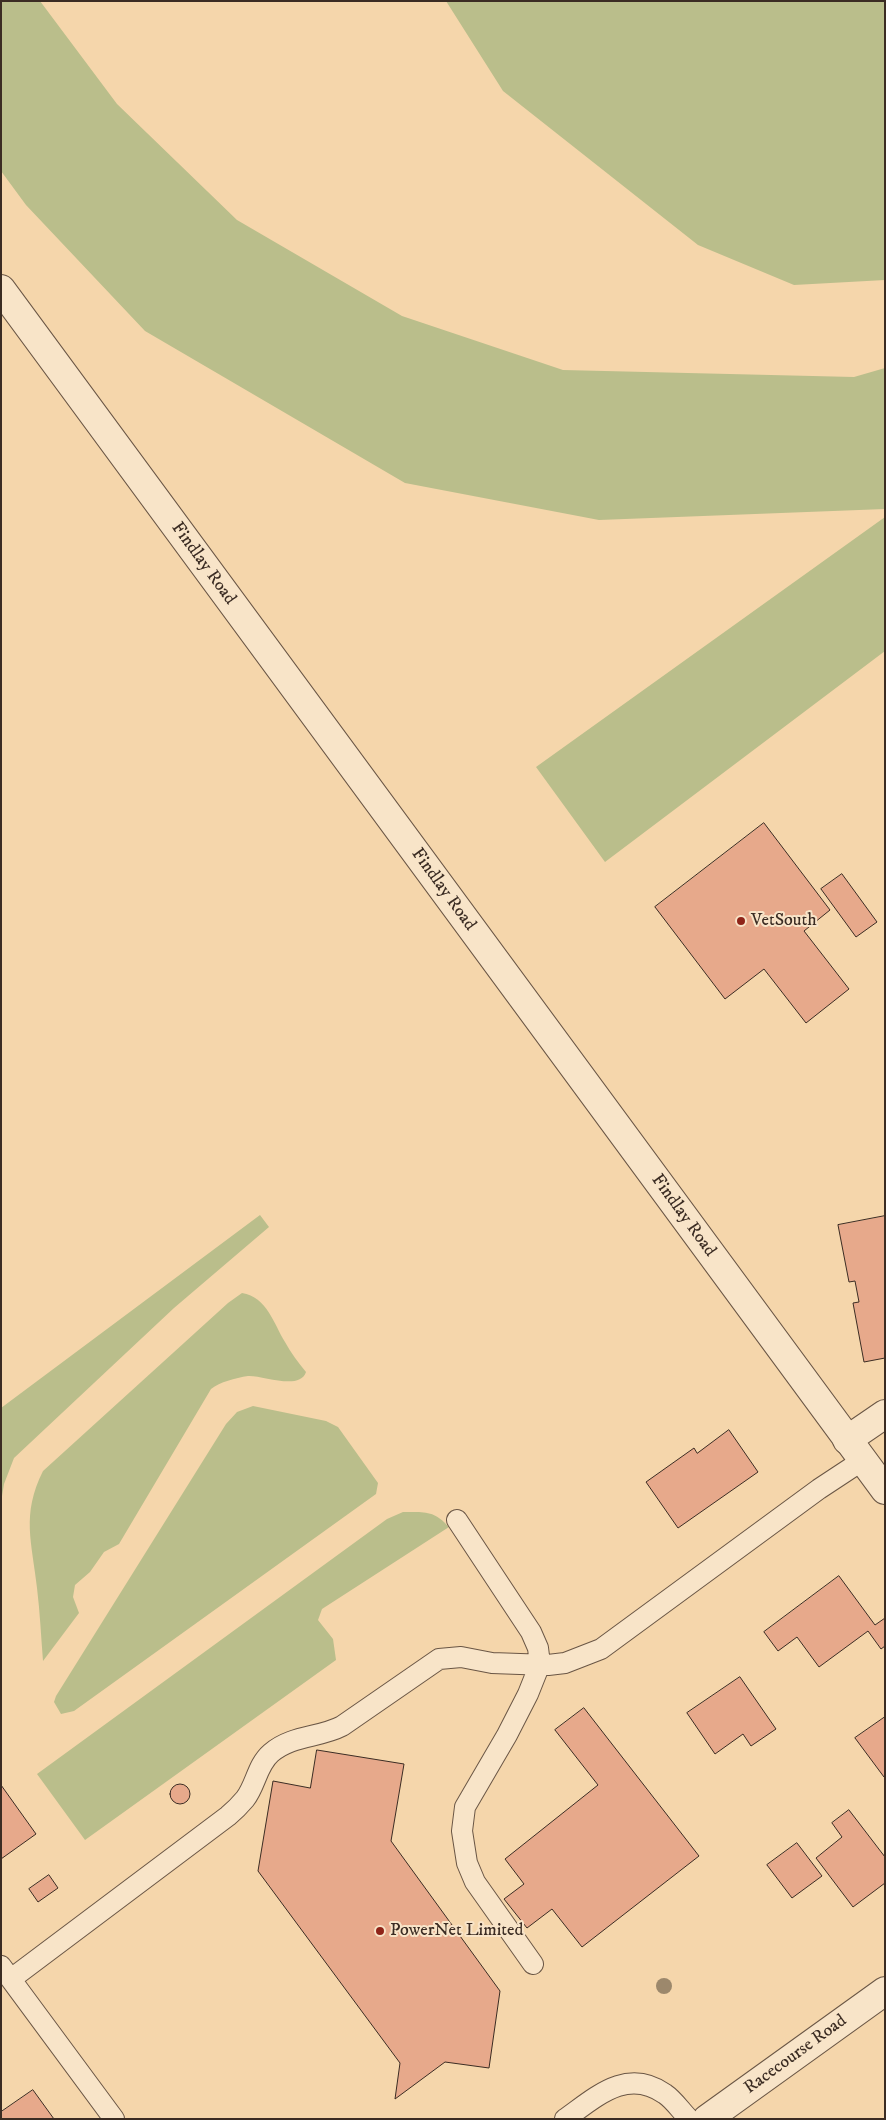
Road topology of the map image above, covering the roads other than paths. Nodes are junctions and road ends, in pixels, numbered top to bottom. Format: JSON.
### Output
{"nodes":[{"id":1,"x":1,"y":289,"type":"edge"},
{"id":2,"x":885,"y":1414,"type":"edge"},
{"id":3,"x":855,"y":1450,"type":"junction"},
{"id":4,"x":885,"y":1490,"type":"edge"},
{"id":5,"x":457,"y":1520,"type":"dead end"},
{"id":6,"x":540,"y":1664,"type":"junction"},
{"id":7,"x":533,"y":1964,"type":"dead end"},
{"id":8,"x":6,"y":1972,"type":"edge"},
{"id":9,"x":885,"y":1991,"type":"edge"},
{"id":10,"x":114,"y":2119,"type":"edge"},
{"id":11,"x":565,"y":2119,"type":"edge"},
{"id":12,"x":689,"y":2119,"type":"edge"},
{"id":13,"x":707,"y":2119,"type":"edge"}],
"edges":[{"from":1,"to":3,"type":"street","name":"Findlay Road"},
{"from":2,"to":3,"type":"street"},
{"from":3,"to":4,"type":"street","name":"Findlay Road"},
{"from":3,"to":6,"type":"lane"},
{"from":5,"to":6,"type":"lane"},
{"from":6,"to":7,"type":"lane"},
{"from":6,"to":8,"type":"lane"},
{"from":8,"to":10,"type":"lane"},
{"from":9,"to":13,"type":"street","name":"Racecourse Road"},
{"from":11,"to":12,"type":"lane"}]}
